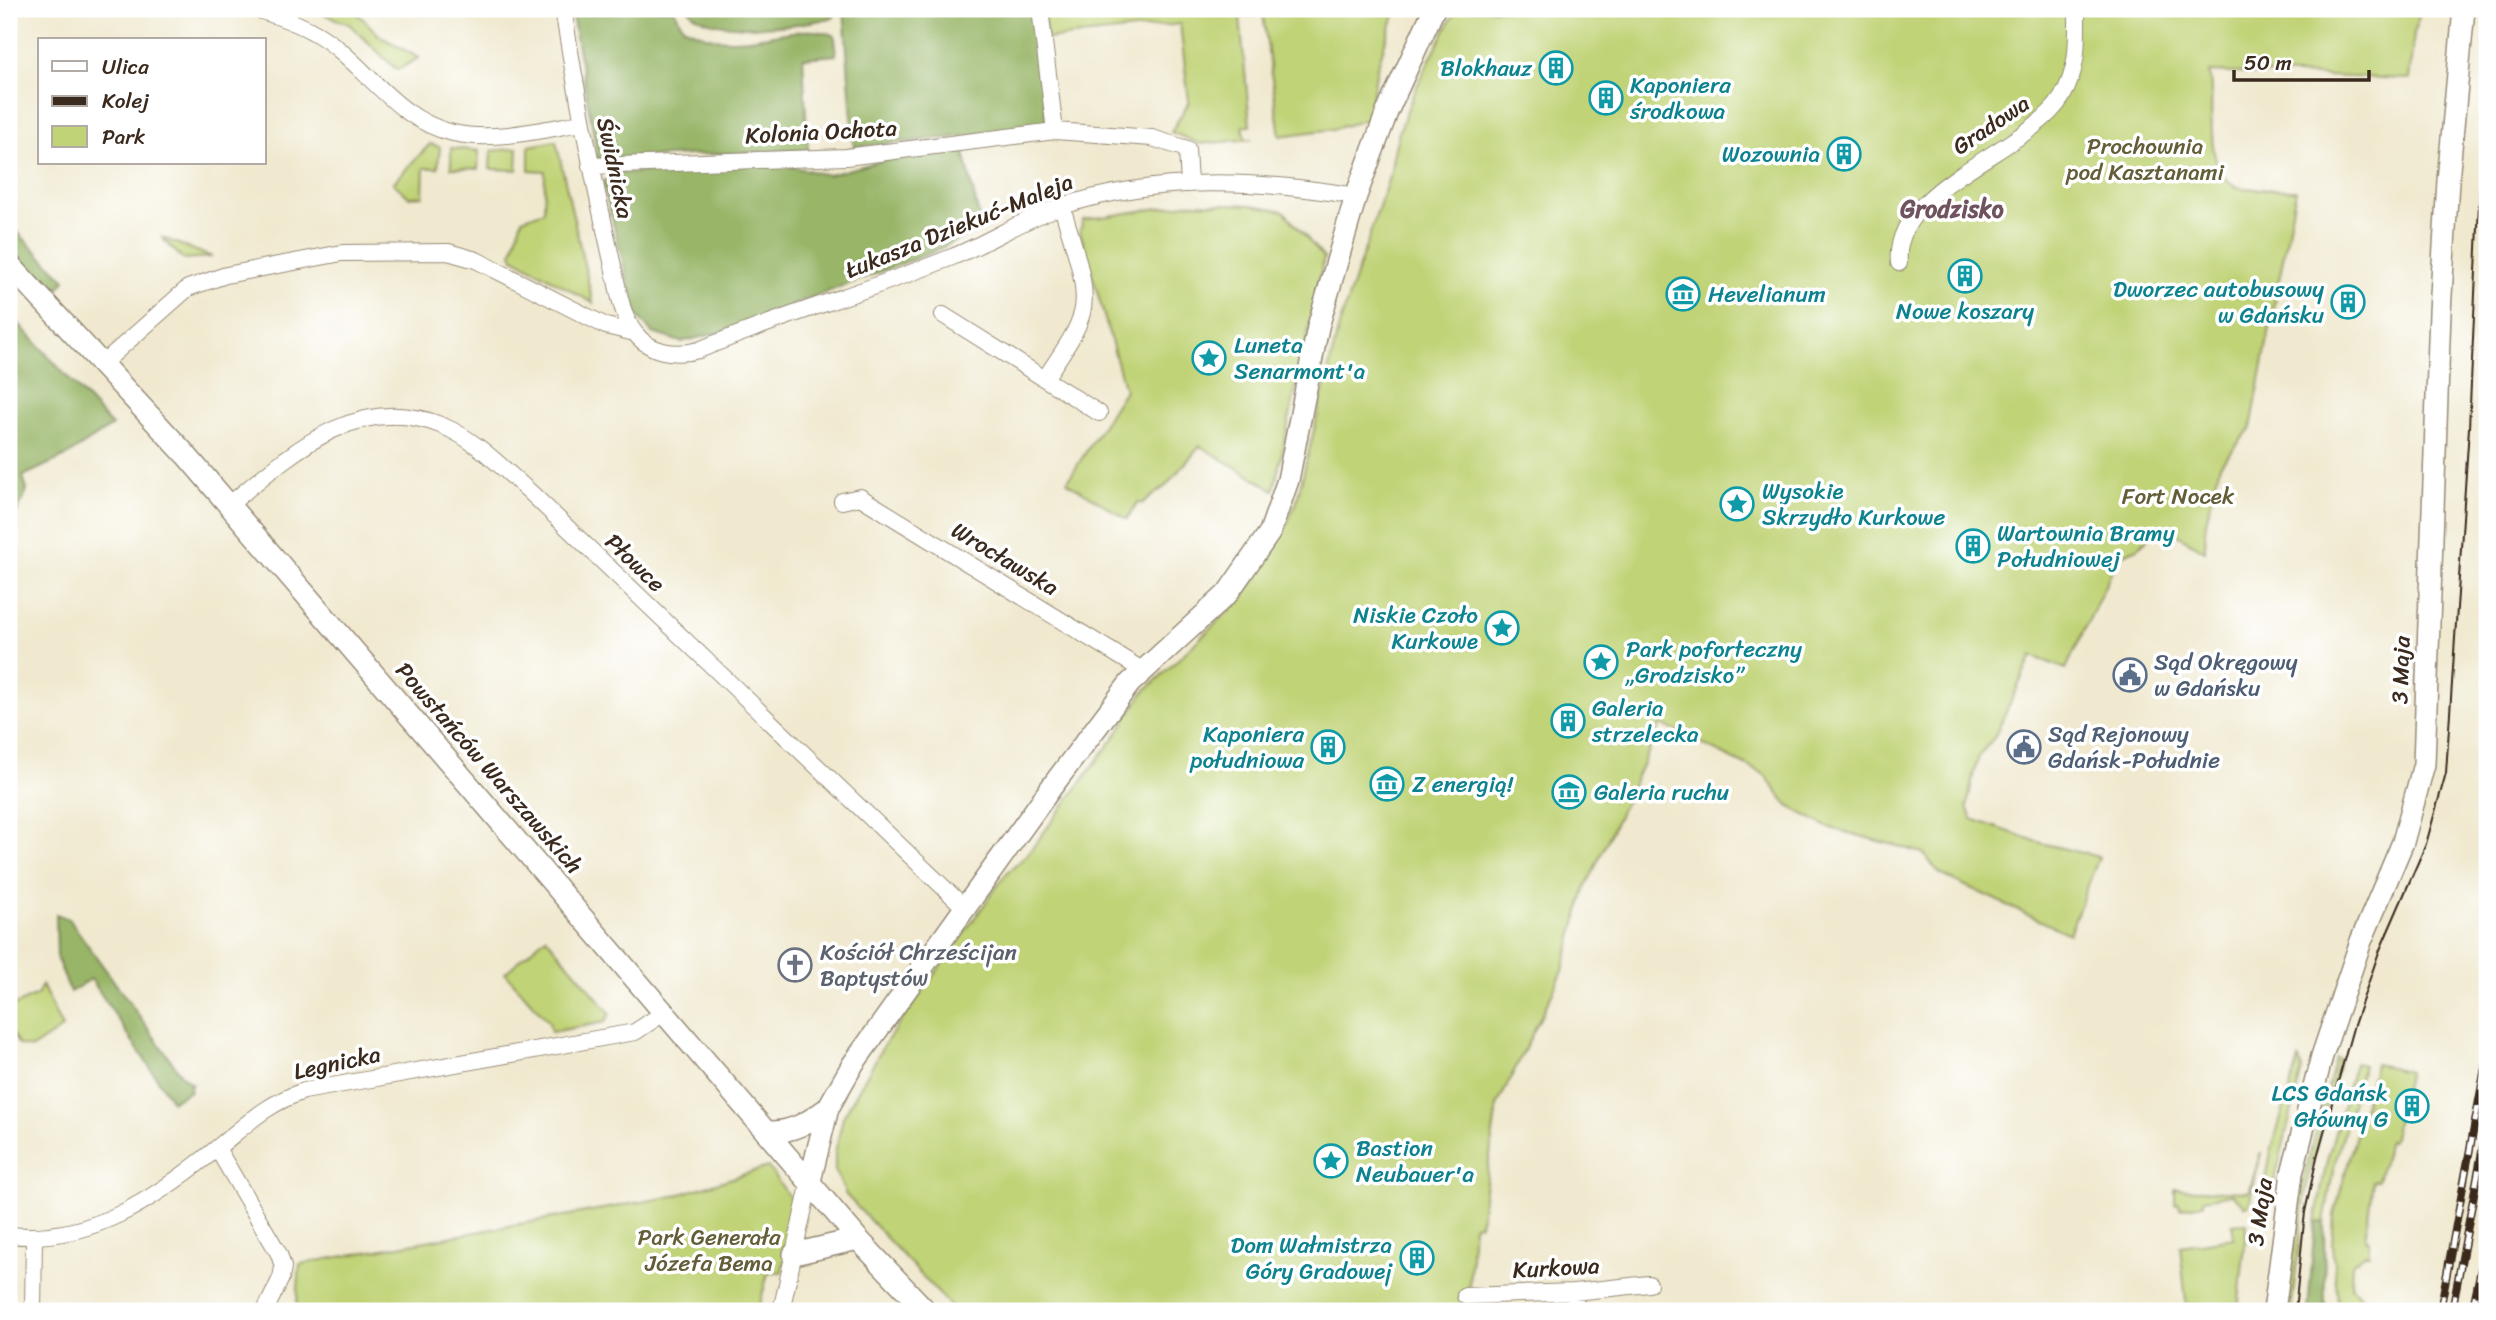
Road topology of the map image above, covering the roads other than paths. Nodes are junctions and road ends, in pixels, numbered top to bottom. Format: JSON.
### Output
{"nodes":[{"id":1,"x":255,"y":9,"type":"edge"},
{"id":2,"x":563,"y":9,"type":"edge"},
{"id":3,"x":1040,"y":9,"type":"edge"},
{"id":4,"x":1434,"y":9,"type":"edge"},
{"id":5,"x":2077,"y":9,"type":"edge"},
{"id":6,"x":2463,"y":9,"type":"edge"},
{"id":7,"x":581,"y":123,"type":"junction"},
{"id":8,"x":1055,"y":131,"type":"junction"},
{"id":9,"x":590,"y":166,"type":"junction"},
{"id":10,"x":1189,"y":184,"type":"junction"},
{"id":11,"x":1356,"y":196,"type":"junction"},
{"id":12,"x":1062,"y":206,"type":"junction"},
{"id":13,"x":1899,"y":263,"type":"dead end"},
{"id":14,"x":9,"y":264,"type":"edge"},
{"id":15,"x":943,"y":314,"type":"dead end"},
{"id":16,"x":635,"y":333,"type":"junction"},
{"id":17,"x":102,"y":364,"type":"junction"},
{"id":18,"x":1045,"y":379,"type":"junction"},
{"id":19,"x":1099,"y":414,"type":"dead end"},
{"id":20,"x":842,"y":501,"type":"dead end"},
{"id":21,"x":229,"y":505,"type":"junction"},
{"id":22,"x":1142,"y":670,"type":"junction"},
{"id":23,"x":965,"y":908,"type":"junction"},
{"id":24,"x":666,"y":1012,"type":"junction"},
{"id":25,"x":828,"y":1108,"type":"junction"},
{"id":26,"x":768,"y":1132,"type":"junction"},
{"id":27,"x":217,"y":1148,"type":"junction"},
{"id":28,"x":810,"y":1181,"type":"junction"},
{"id":29,"x":9,"y":1235,"type":"edge"},
{"id":30,"x":34,"y":1237,"type":"junction"},
{"id":31,"x":858,"y":1239,"type":"junction"},
{"id":32,"x":794,"y":1255,"type":"junction"},
{"id":33,"x":1649,"y":1284,"type":"dead end"},
{"id":34,"x":1574,"y":1292,"type":"junction"},
{"id":35,"x":1465,"y":1296,"type":"dead end"},
{"id":36,"x":33,"y":1311,"type":"edge"},
{"id":37,"x":265,"y":1311,"type":"edge"},
{"id":38,"x":781,"y":1311,"type":"edge"},
{"id":39,"x":926,"y":1311,"type":"edge"},
{"id":40,"x":1577,"y":1311,"type":"edge"},
{"id":41,"x":2274,"y":1311,"type":"edge"}],
"edges":[{"from":1,"to":7,"type":"street"},
{"from":2,"to":7,"type":"street","name":"Świdnicka"},
{"from":3,"to":8,"type":"street"},
{"from":4,"to":11,"type":"street"},
{"from":5,"to":13,"type":"street","name":"Gradowa"},
{"from":6,"to":41,"type":"street","name":"3 Maja"},
{"from":7,"to":9,"type":"street","name":"Świdnicka"},
{"from":8,"to":9,"type":"street","name":"Kolonia Ochota"},
{"from":8,"to":10,"type":"street","name":"Kolonia Ochota"},
{"from":9,"to":16,"type":"street","name":"Świdnicka"},
{"from":10,"to":11,"type":"street","name":"Łukasza Dziekuć-Maleja"},
{"from":10,"to":12,"type":"street","name":"Łukasza Dziekuć-Maleja"},
{"from":11,"to":22,"type":"street"},
{"from":12,"to":16,"type":"street","name":"Łukasza Dziekuć-Maleja"},
{"from":12,"to":18,"type":"street"},
{"from":14,"to":17,"type":"street","name":"Powstańców Warszawskich"},
{"from":15,"to":18,"type":"street"},
{"from":16,"to":17,"type":"street","name":"Łukasza Dziekuć-Maleja"},
{"from":17,"to":21,"type":"street","name":"Powstańców Warszawskich"},
{"from":18,"to":19,"type":"street"},
{"from":20,"to":22,"type":"street","name":"Wrocławska"},
{"from":21,"to":23,"type":"street","name":"Płowce"},
{"from":21,"to":24,"type":"street","name":"Powstańców Warszawskich"},
{"from":22,"to":23,"type":"street"},
{"from":23,"to":25,"type":"street"},
{"from":24,"to":26,"type":"street","name":"Powstańców Warszawskich"},
{"from":24,"to":27,"type":"street","name":"Legnicka"},
{"from":25,"to":26,"type":"street"},
{"from":25,"to":28,"type":"street"},
{"from":26,"to":28,"type":"street","name":"Powstańców Warszawskich"},
{"from":27,"to":30,"type":"street","name":"Legnicka"},
{"from":27,"to":37,"type":"street"},
{"from":28,"to":31,"type":"street","name":"Powstańców Warszawskich"},
{"from":28,"to":32,"type":"street"},
{"from":29,"to":30,"type":"street","name":"Legnicka"},
{"from":30,"to":36,"type":"street"},
{"from":31,"to":32,"type":"street"},
{"from":31,"to":39,"type":"street","name":"Powstańców Warszawskich"},
{"from":32,"to":38,"type":"street"},
{"from":33,"to":34,"type":"street","name":"Kurkowa"},
{"from":34,"to":35,"type":"street","name":"Kurkowa"},
{"from":34,"to":40,"type":"street"}]}
